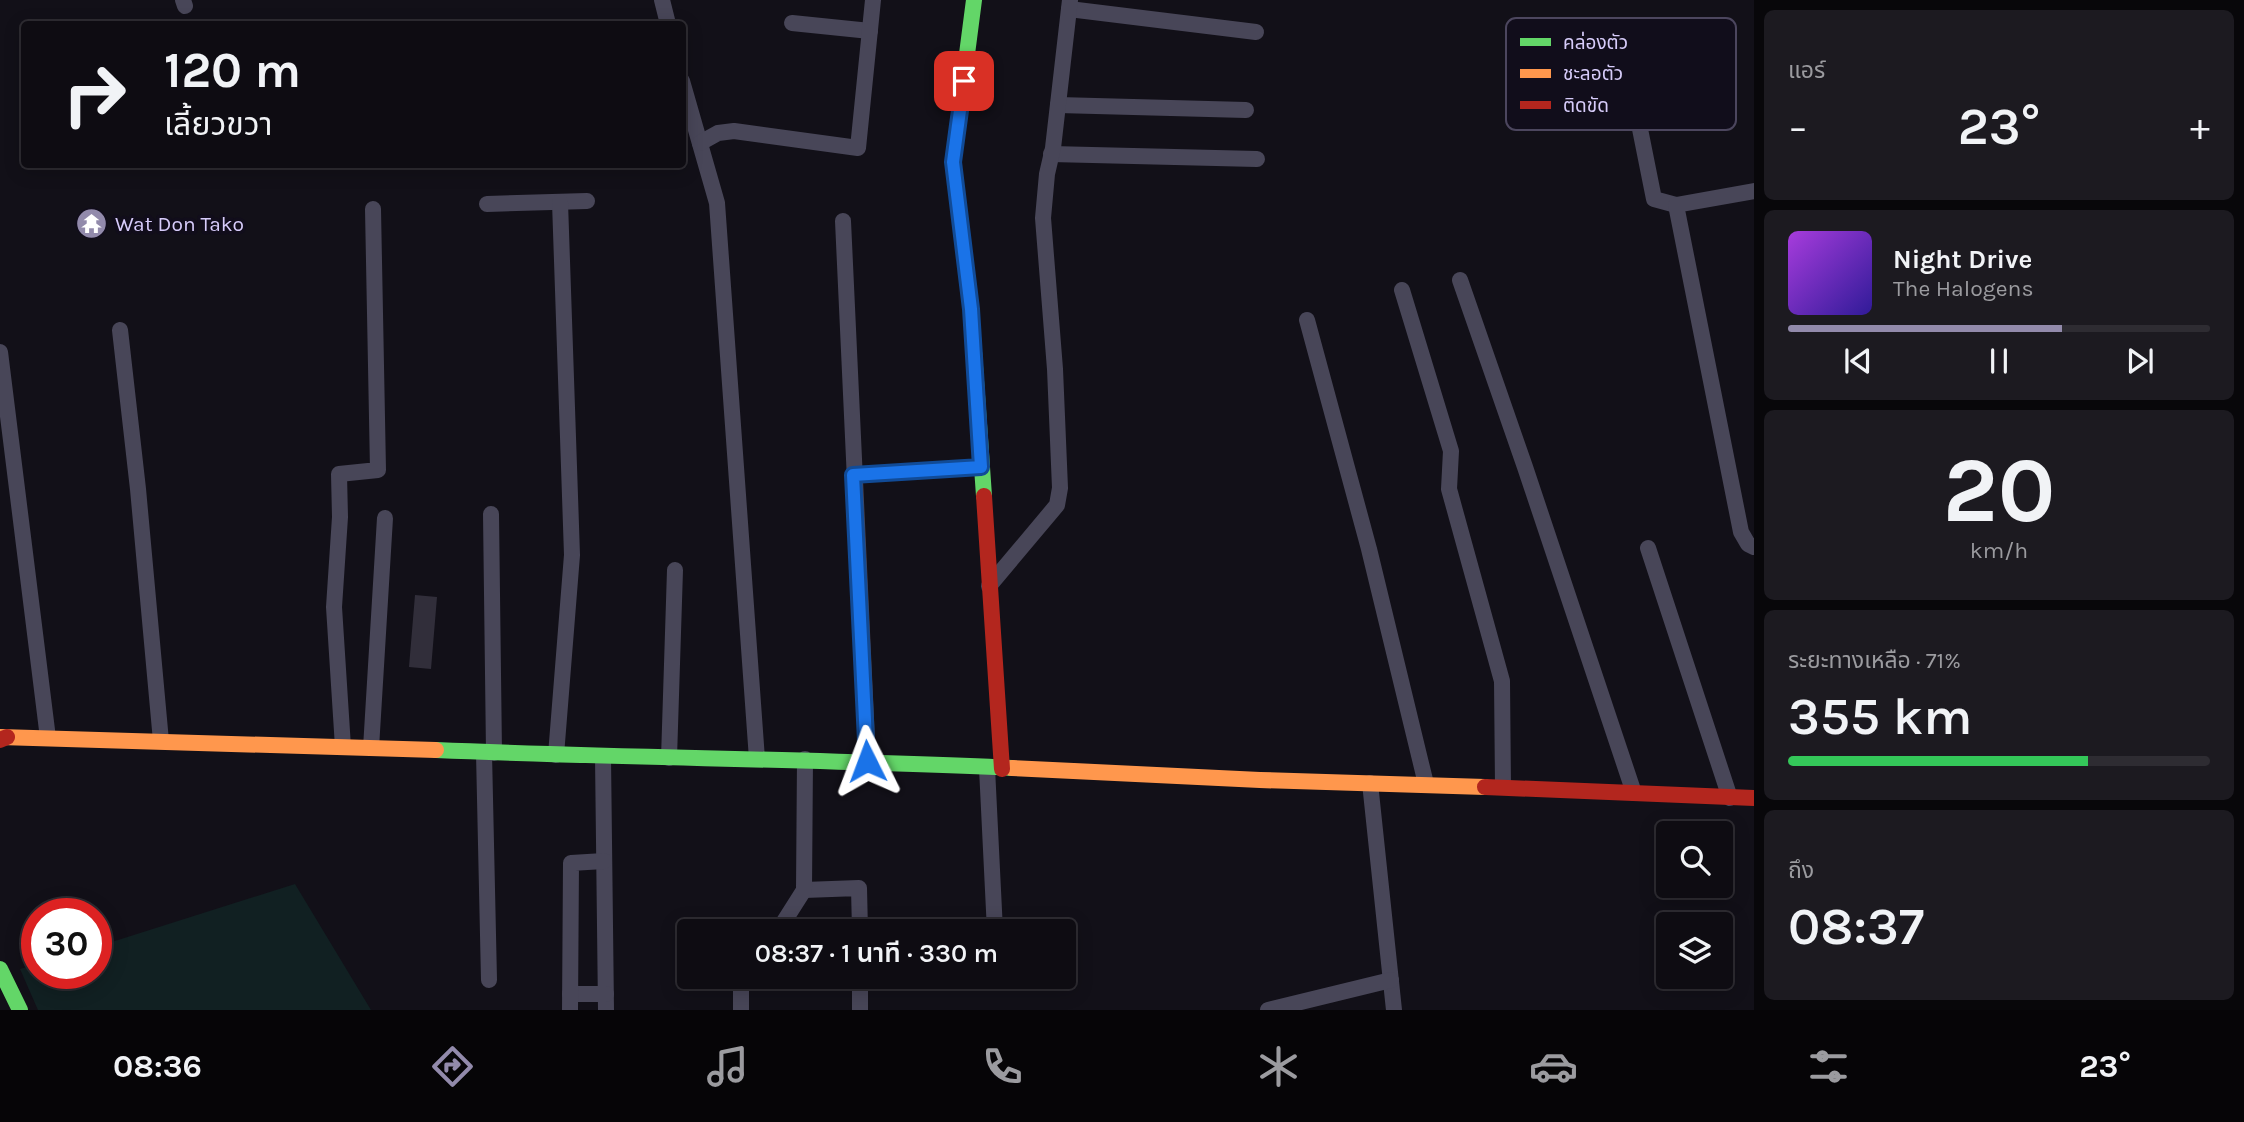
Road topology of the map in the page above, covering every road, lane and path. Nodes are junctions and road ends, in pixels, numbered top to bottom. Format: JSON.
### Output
{"nodes":[{"id":1,"x":662,"y":0,"type":"edge"},
{"id":2,"x":873,"y":0,"type":"edge"},
{"id":3,"x":974,"y":0,"type":"edge"},
{"id":4,"x":1069,"y":4,"type":"edge"},
{"id":5,"x":667,"y":21,"type":"edge"},
{"id":6,"x":792,"y":23,"type":"dead end"},
{"id":7,"x":870,"y":31,"type":"junction"},
{"id":8,"x":1256,"y":32,"type":"dead end"},
{"id":9,"x":686,"y":95,"type":"edge"},
{"id":10,"x":1058,"y":106,"type":"junction"},
{"id":11,"x":1246,"y":110,"type":"dead end"},
{"id":12,"x":1640,"y":130,"type":"edge"},
{"id":13,"x":700,"y":143,"type":"junction"},
{"id":14,"x":1051,"y":154,"type":"junction"},
{"id":15,"x":1257,"y":159,"type":"dead end"},
{"id":16,"x":1754,"y":191,"type":"edge"},
{"id":17,"x":587,"y":201,"type":"dead end"},
{"id":18,"x":559,"y":202,"type":"junction"},
{"id":19,"x":487,"y":204,"type":"dead end"},
{"id":20,"x":1676,"y":205,"type":"junction"},
{"id":21,"x":373,"y":209,"type":"dead end"},
{"id":22,"x":843,"y":221,"type":"dead end"},
{"id":23,"x":1460,"y":280,"type":"dead end"},
{"id":24,"x":1402,"y":290,"type":"dead end"},
{"id":25,"x":1307,"y":320,"type":"dead end"},
{"id":26,"x":120,"y":330,"type":"dead end"},
{"id":27,"x":0,"y":352,"type":"edge"},
{"id":28,"x":981,"y":467,"type":"junction"},
{"id":29,"x":853,"y":475,"type":"junction"},
{"id":30,"x":491,"y":514,"type":"dead end"},
{"id":31,"x":385,"y":518,"type":"dead end"},
{"id":32,"x":1754,"y":547,"type":"edge"},
{"id":33,"x":1648,"y":548,"type":"dead end"},
{"id":34,"x":675,"y":570,"type":"dead end"},
{"id":35,"x":989,"y":586,"type":"junction"},
{"id":36,"x":2,"y":737,"type":"edge"},
{"id":37,"x":47,"y":738,"type":"junction"},
{"id":38,"x":160,"y":741,"type":"junction"},
{"id":39,"x":343,"y":747,"type":"junction"},
{"id":40,"x":371,"y":748,"type":"junction"},
{"id":41,"x":489,"y":753,"type":"junction"},
{"id":42,"x":556,"y":755,"type":"junction"},
{"id":43,"x":603,"y":757,"type":"junction"},
{"id":44,"x":669,"y":758,"type":"junction"},
{"id":45,"x":757,"y":759,"type":"junction"},
{"id":46,"x":805,"y":759,"type":"junction"},
{"id":47,"x":867,"y":761,"type":"junction"},
{"id":48,"x":995,"y":769,"type":"junction"},
{"id":49,"x":1370,"y":783,"type":"junction"},
{"id":50,"x":1426,"y":784,"type":"junction"},
{"id":51,"x":1503,"y":788,"type":"junction"},
{"id":52,"x":1634,"y":793,"type":"junction"},
{"id":53,"x":1730,"y":798,"type":"junction"},
{"id":54,"x":1754,"y":799,"type":"edge"},
{"id":55,"x":604,"y":861,"type":"junction"},
{"id":56,"x":804,"y":890,"type":"junction"},
{"id":57,"x":786,"y":919,"type":"edge"},
{"id":58,"x":860,"y":919,"type":"edge"},
{"id":59,"x":995,"y":919,"type":"edge"},
{"id":60,"x":0,"y":969,"type":"edge"},
{"id":61,"x":1391,"y":979,"type":"junction"},
{"id":62,"x":489,"y":980,"type":"dead end"},
{"id":63,"x":741,"y":989,"type":"edge"},
{"id":64,"x":860,"y":989,"type":"edge"},
{"id":65,"x":0,"y":998,"type":"edge"},
{"id":66,"x":570,"y":1002,"type":"edge"},
{"id":67,"x":606,"y":1002,"type":"edge"},
{"id":68,"x":6,"y":1010,"type":"edge"},
{"id":69,"x":20,"y":1010,"type":"edge"},
{"id":70,"x":741,"y":1010,"type":"edge"},
{"id":71,"x":860,"y":1010,"type":"edge"},
{"id":72,"x":1268,"y":1010,"type":"edge"},
{"id":73,"x":1394,"y":1010,"type":"edge"}],
"edges":[{"from":1,"to":5,"type":"street"},
{"from":2,"to":7,"type":"street"},
{"from":3,"to":28,"type":"street"},
{"from":4,"to":8,"type":"street"},
{"from":4,"to":10,"type":"street"},
{"from":6,"to":7,"type":"street"},
{"from":7,"to":13,"type":"street"},
{"from":9,"to":13,"type":"street"},
{"from":10,"to":11,"type":"street"},
{"from":10,"to":14,"type":"street"},
{"from":12,"to":20,"type":"street"},
{"from":13,"to":45,"type":"street"},
{"from":14,"to":15,"type":"street"},
{"from":14,"to":35,"type":"street"},
{"from":16,"to":20,"type":"street"},
{"from":17,"to":18,"type":"street"},
{"from":18,"to":19,"type":"street"},
{"from":18,"to":42,"type":"street"},
{"from":20,"to":32,"type":"street"},
{"from":21,"to":39,"type":"street"},
{"from":22,"to":29,"type":"street"},
{"from":23,"to":52,"type":"street"},
{"from":24,"to":51,"type":"street"},
{"from":25,"to":50,"type":"street"},
{"from":26,"to":38,"type":"street"},
{"from":27,"to":37,"type":"street"},
{"from":28,"to":29,"type":"street"},
{"from":28,"to":35,"type":"street"},
{"from":29,"to":47,"type":"street"},
{"from":30,"to":41,"type":"street"},
{"from":31,"to":40,"type":"street"},
{"from":33,"to":53,"type":"street"},
{"from":34,"to":44,"type":"street"},
{"from":35,"to":48,"type":"street"},
{"from":36,"to":37,"type":"street"},
{"from":37,"to":38,"type":"street"},
{"from":38,"to":39,"type":"street"},
{"from":39,"to":40,"type":"street"},
{"from":40,"to":41,"type":"street"},
{"from":41,"to":42,"type":"street"},
{"from":41,"to":62,"type":"street"},
{"from":42,"to":43,"type":"street"},
{"from":43,"to":44,"type":"street"},
{"from":43,"to":55,"type":"street"},
{"from":44,"to":45,"type":"street"},
{"from":45,"to":46,"type":"street"},
{"from":46,"to":47,"type":"street"},
{"from":46,"to":56,"type":"street"},
{"from":47,"to":48,"type":"street"},
{"from":48,"to":49,"type":"street"},
{"from":48,"to":59,"type":"street"},
{"from":49,"to":50,"type":"street"},
{"from":49,"to":61,"type":"street"},
{"from":50,"to":51,"type":"street"},
{"from":51,"to":52,"type":"street"},
{"from":52,"to":53,"type":"street"},
{"from":53,"to":54,"type":"street"},
{"from":55,"to":66,"type":"street"},
{"from":55,"to":67,"type":"street"},
{"from":56,"to":57,"type":"street"},
{"from":56,"to":58,"type":"street"},
{"from":60,"to":69,"type":"street"},
{"from":61,"to":72,"type":"street"},
{"from":61,"to":73,"type":"street"},
{"from":63,"to":70,"type":"street"},
{"from":64,"to":71,"type":"street"},
{"from":65,"to":68,"type":"street"},
{"from":66,"to":67,"type":"street"}]}
